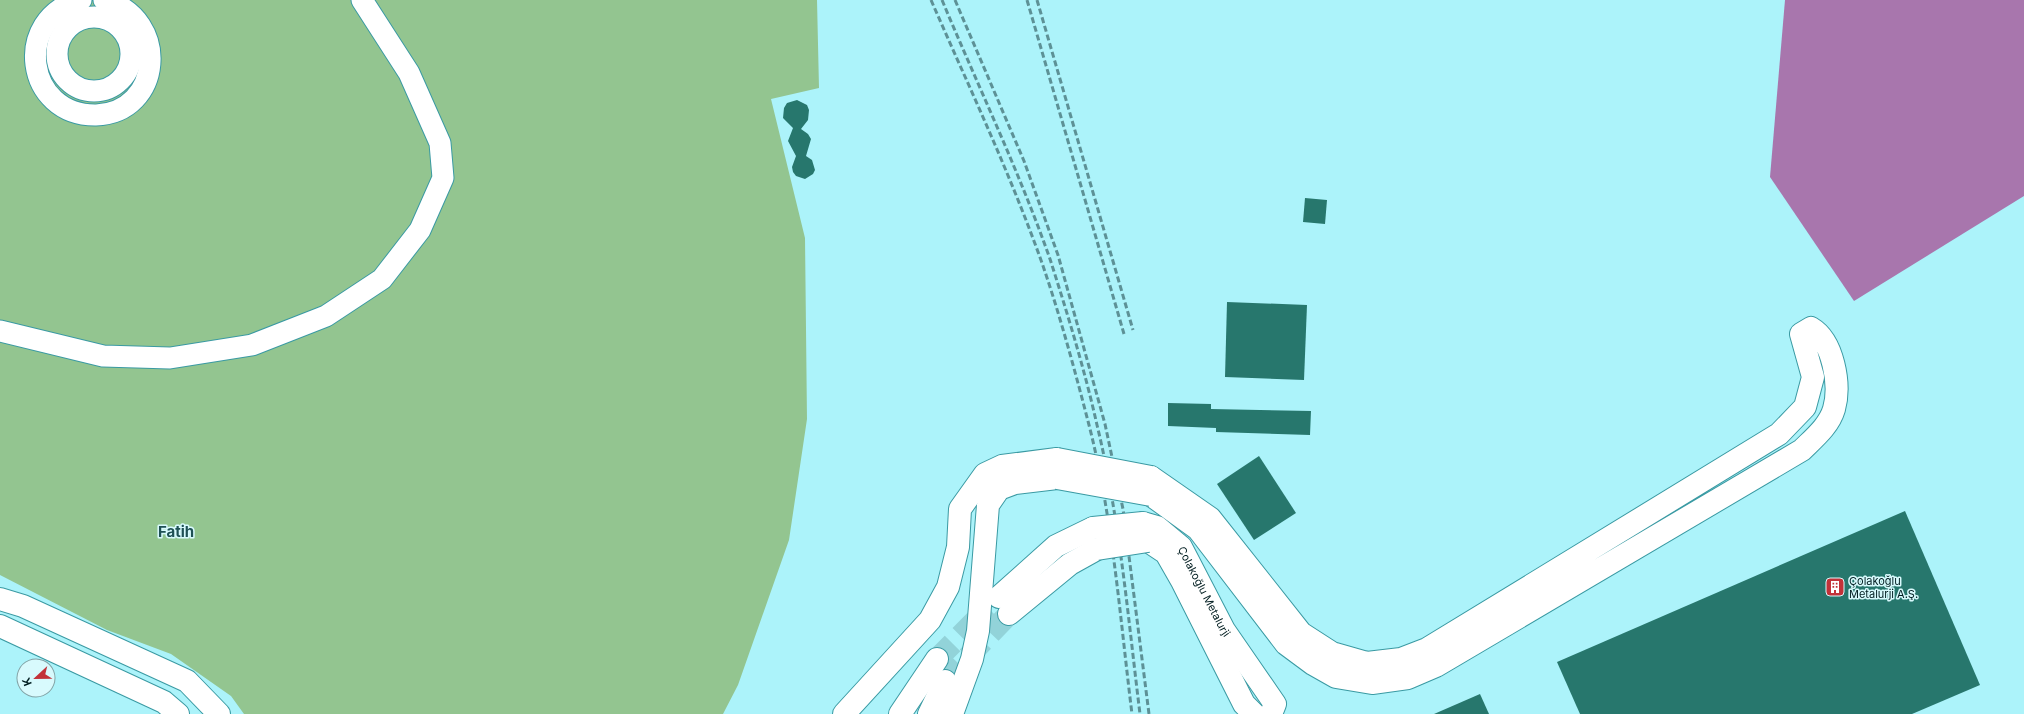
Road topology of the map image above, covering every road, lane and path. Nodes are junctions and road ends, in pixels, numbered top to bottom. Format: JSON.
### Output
{"nodes":[{"id":1,"x":81,"y":0,"type":"edge"},
{"id":2,"x":362,"y":0,"type":"edge"},
{"id":3,"x":103,"y":6,"type":"edge"},
{"id":4,"x":106,"y":89,"type":"junction"},
{"id":5,"x":118,"y":109,"type":"junction"},
{"id":6,"x":0,"y":331,"type":"edge"},
{"id":7,"x":1057,"y":468,"type":"junction"},
{"id":8,"x":1145,"y":532,"type":"junction"},
{"id":9,"x":0,"y":599,"type":"edge"},
{"id":10,"x":1004,"y":606,"type":"tunnel mouth"},
{"id":11,"x":0,"y":626,"type":"edge"},
{"id":12,"x":937,"y":659,"type":"tunnel mouth"},
{"id":13,"x":1369,"y":673,"type":"junction"},
{"id":14,"x":945,"y":681,"type":"tunnel mouth"},
{"id":15,"x":178,"y":714,"type":"edge"},
{"id":16,"x":219,"y":714,"type":"edge"},
{"id":17,"x":844,"y":714,"type":"edge"},
{"id":18,"x":900,"y":714,"type":"edge"},
{"id":19,"x":929,"y":714,"type":"edge"},
{"id":20,"x":952,"y":714,"type":"edge"},
{"id":21,"x":1254,"y":714,"type":"edge"},
{"id":22,"x":1271,"y":714,"type":"edge"}],
"edges":[{"from":1,"to":5,"type":"street"},
{"from":2,"to":6,"type":"street"},
{"from":3,"to":4,"type":"street"},
{"from":3,"to":4,"type":"street"},
{"from":3,"to":5,"type":"street"},
{"from":4,"to":5,"type":"street"},
{"from":7,"to":13,"type":"main road","bridge":true},
{"from":7,"to":17,"type":"main road"},
{"from":7,"to":20,"type":"main road"},
{"from":8,"to":10,"type":"main road","bridge":true},
{"from":8,"to":21,"type":"main road","name":"Çolakoğlu Metalurji"},
{"from":8,"to":22,"type":"main road","name":"Çolakoğlu Metalurji"},
{"from":9,"to":16,"type":"main road"},
{"from":11,"to":15,"type":"main road"},
{"from":12,"to":18,"type":"main road"},
{"from":13,"to":13,"type":"main road"},
{"from":14,"to":19,"type":"main road"}]}
